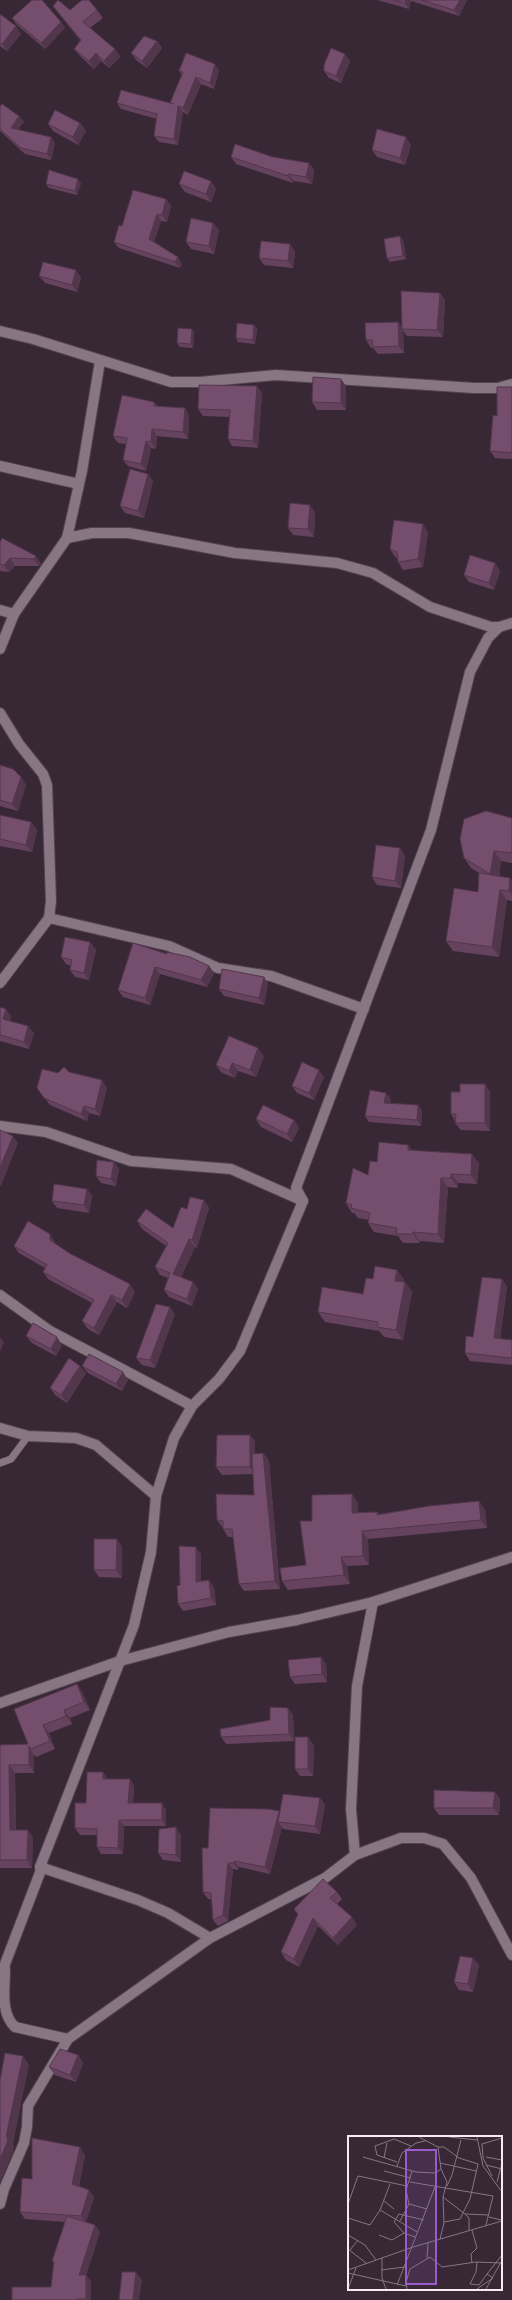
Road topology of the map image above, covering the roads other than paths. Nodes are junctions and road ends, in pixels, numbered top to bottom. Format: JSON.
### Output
{"nodes":[{"id":1,"x":0,"y":331,"type":"edge"},
{"id":2,"x":100,"y":361,"type":"junction"},
{"id":3,"x":512,"y":384,"type":"edge"},
{"id":4,"x":0,"y":466,"type":"edge"},
{"id":5,"x":79,"y":484,"type":"junction"},
{"id":6,"x":67,"y":538,"type":"junction"},
{"id":7,"x":0,"y":610,"type":"edge"},
{"id":8,"x":14,"y":614,"type":"junction"},
{"id":9,"x":512,"y":623,"type":"edge"},
{"id":10,"x":499,"y":627,"type":"junction"},
{"id":11,"x":0,"y":649,"type":"edge"},
{"id":12,"x":0,"y":713,"type":"edge"},
{"id":13,"x":49,"y":918,"type":"junction"},
{"id":14,"x":0,"y":983,"type":"edge"},
{"id":15,"x":364,"y":1009,"type":"junction"},
{"id":16,"x":0,"y":1126,"type":"edge"},
{"id":17,"x":303,"y":1201,"type":"junction"},
{"id":18,"x":0,"y":1295,"type":"edge"},
{"id":19,"x":192,"y":1406,"type":"junction"},
{"id":20,"x":0,"y":1428,"type":"edge"},
{"id":21,"x":28,"y":1436,"type":"junction"},
{"id":22,"x":0,"y":1463,"type":"edge"},
{"id":23,"x":156,"y":1496,"type":"junction"},
{"id":24,"x":512,"y":1557,"type":"edge"},
{"id":25,"x":373,"y":1602,"type":"junction"},
{"id":26,"x":120,"y":1661,"type":"junction"},
{"id":27,"x":0,"y":1703,"type":"edge"},
{"id":28,"x":355,"y":1855,"type":"junction"},
{"id":29,"x":40,"y":1867,"type":"junction"},
{"id":30,"x":210,"y":1938,"type":"junction"},
{"id":31,"x":512,"y":1955,"type":"edge"},
{"id":32,"x":5,"y":1967,"type":"junction"},
{"id":33,"x":0,"y":1977,"type":"edge"},
{"id":34,"x":68,"y":2039,"type":"junction"},
{"id":35,"x":0,"y":2204,"type":"edge"}],
"edges":[{"from":1,"to":2,"type":"street"},
{"from":2,"to":3,"type":"street"},
{"from":2,"to":5,"type":"street"},
{"from":4,"to":5,"type":"street"},
{"from":5,"to":6,"type":"street"},
{"from":6,"to":8,"type":"street"},
{"from":6,"to":10,"type":"street"},
{"from":7,"to":8,"type":"street"},
{"from":8,"to":11,"type":"street"},
{"from":9,"to":10,"type":"street"},
{"from":10,"to":15,"type":"street"},
{"from":12,"to":13,"type":"street"},
{"from":13,"to":14,"type":"street"},
{"from":13,"to":15,"type":"street"},
{"from":15,"to":17,"type":"street"},
{"from":16,"to":17,"type":"street"},
{"from":17,"to":19,"type":"street"},
{"from":18,"to":19,"type":"street"},
{"from":19,"to":23,"type":"street"},
{"from":20,"to":21,"type":"street"},
{"from":21,"to":22,"type":"lane"},
{"from":21,"to":23,"type":"street"},
{"from":23,"to":26,"type":"street"},
{"from":24,"to":25,"type":"street"},
{"from":25,"to":26,"type":"street"},
{"from":25,"to":28,"type":"street"},
{"from":26,"to":27,"type":"street"},
{"from":26,"to":29,"type":"street"},
{"from":28,"to":30,"type":"street"},
{"from":28,"to":31,"type":"street"},
{"from":29,"to":30,"type":"street"},
{"from":29,"to":32,"type":"street"},
{"from":30,"to":34,"type":"street"},
{"from":32,"to":33,"type":"street"},
{"from":32,"to":34,"type":"street"},
{"from":34,"to":35,"type":"street"}]}
